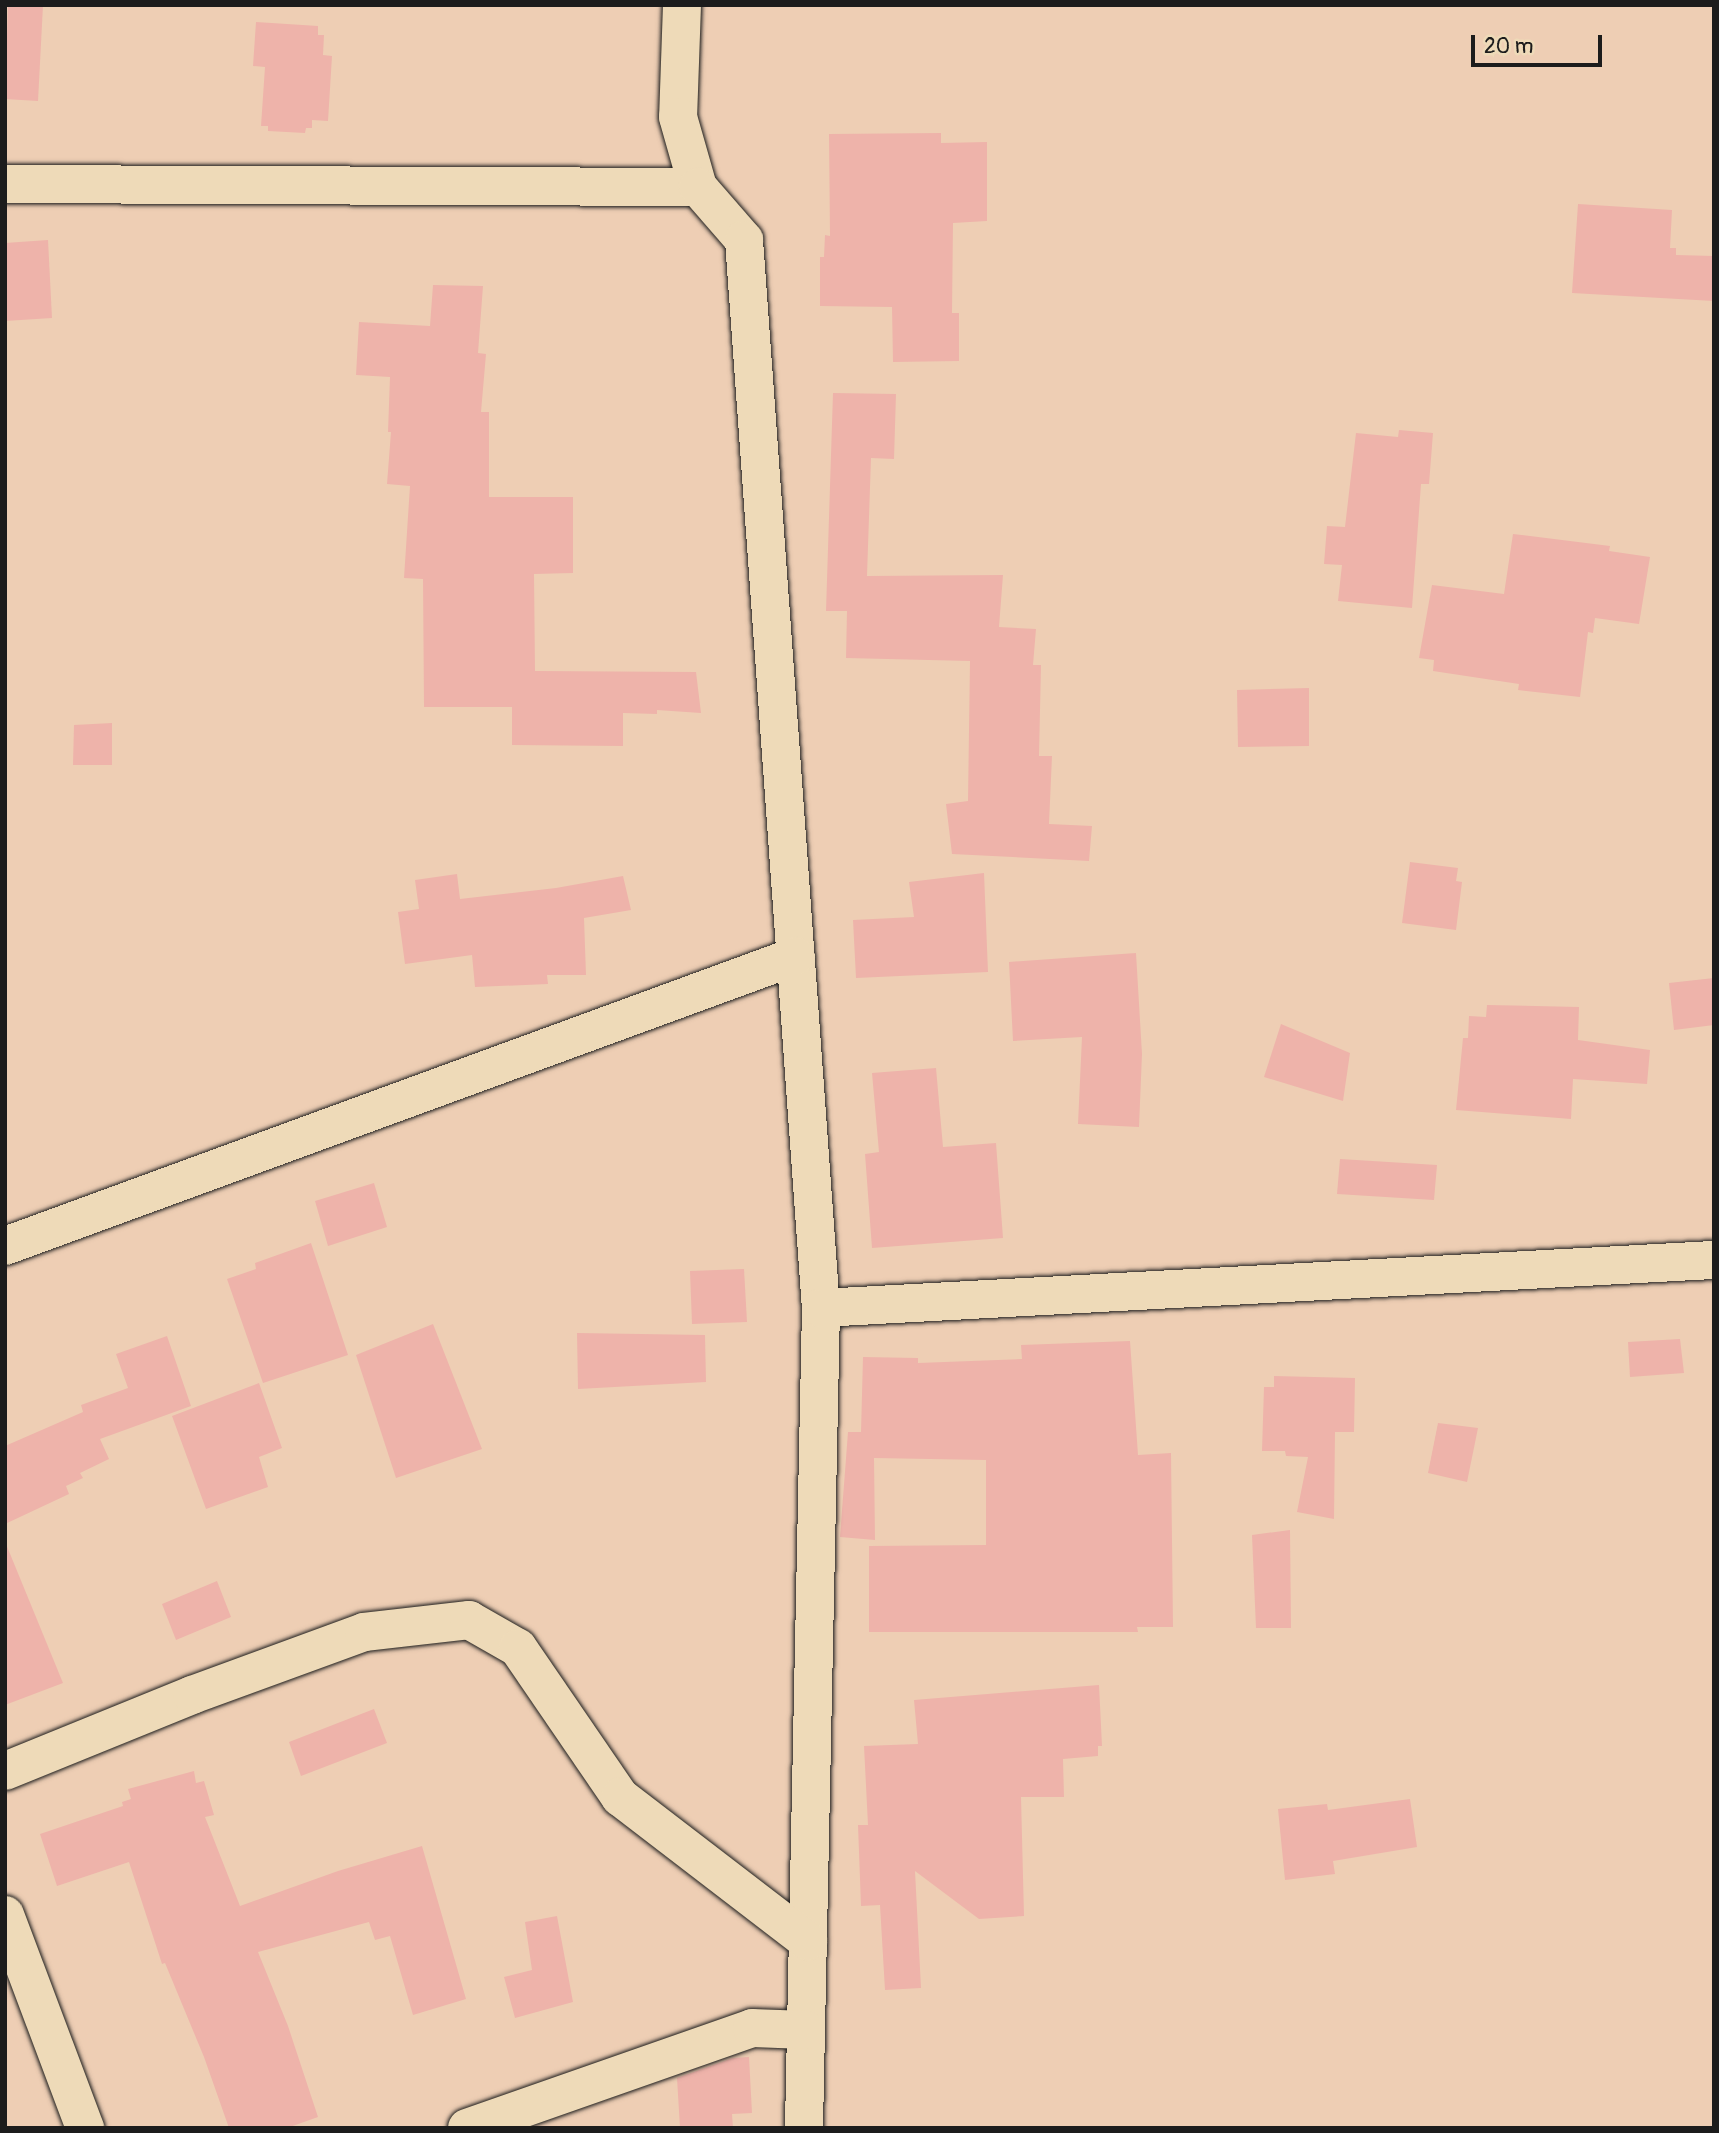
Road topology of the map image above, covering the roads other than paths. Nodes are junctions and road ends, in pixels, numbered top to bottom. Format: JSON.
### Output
{"nodes":[{"id":1,"x":682,"y":5,"type":"edge"},
{"id":2,"x":5,"y":184,"type":"edge"},
{"id":3,"x":698,"y":187,"type":"junction"},
{"id":4,"x":796,"y":956,"type":"junction"},
{"id":5,"x":5,"y":1246,"type":"edge"},
{"id":6,"x":1714,"y":1260,"type":"edge"},
{"id":7,"x":821,"y":1308,"type":"junction"},
{"id":8,"x":5,"y":1771,"type":"edge"},
{"id":9,"x":5,"y":1916,"type":"edge"},
{"id":10,"x":808,"y":1941,"type":"junction"},
{"id":11,"x":806,"y":2029,"type":"junction"},
{"id":12,"x":86,"y":2128,"type":"edge"},
{"id":13,"x":467,"y":2128,"type":"edge"},
{"id":14,"x":804,"y":2128,"type":"edge"}],
"edges":[{"from":1,"to":3,"type":"street"},
{"from":2,"to":3,"type":"street"},
{"from":3,"to":4,"type":"street"},
{"from":4,"to":5,"type":"street"},
{"from":4,"to":7,"type":"street"},
{"from":6,"to":7,"type":"street"},
{"from":7,"to":10,"type":"street"},
{"from":8,"to":10,"type":"street"},
{"from":9,"to":12,"type":"street"},
{"from":10,"to":11,"type":"street"},
{"from":11,"to":13,"type":"street"},
{"from":11,"to":14,"type":"street"}]}
